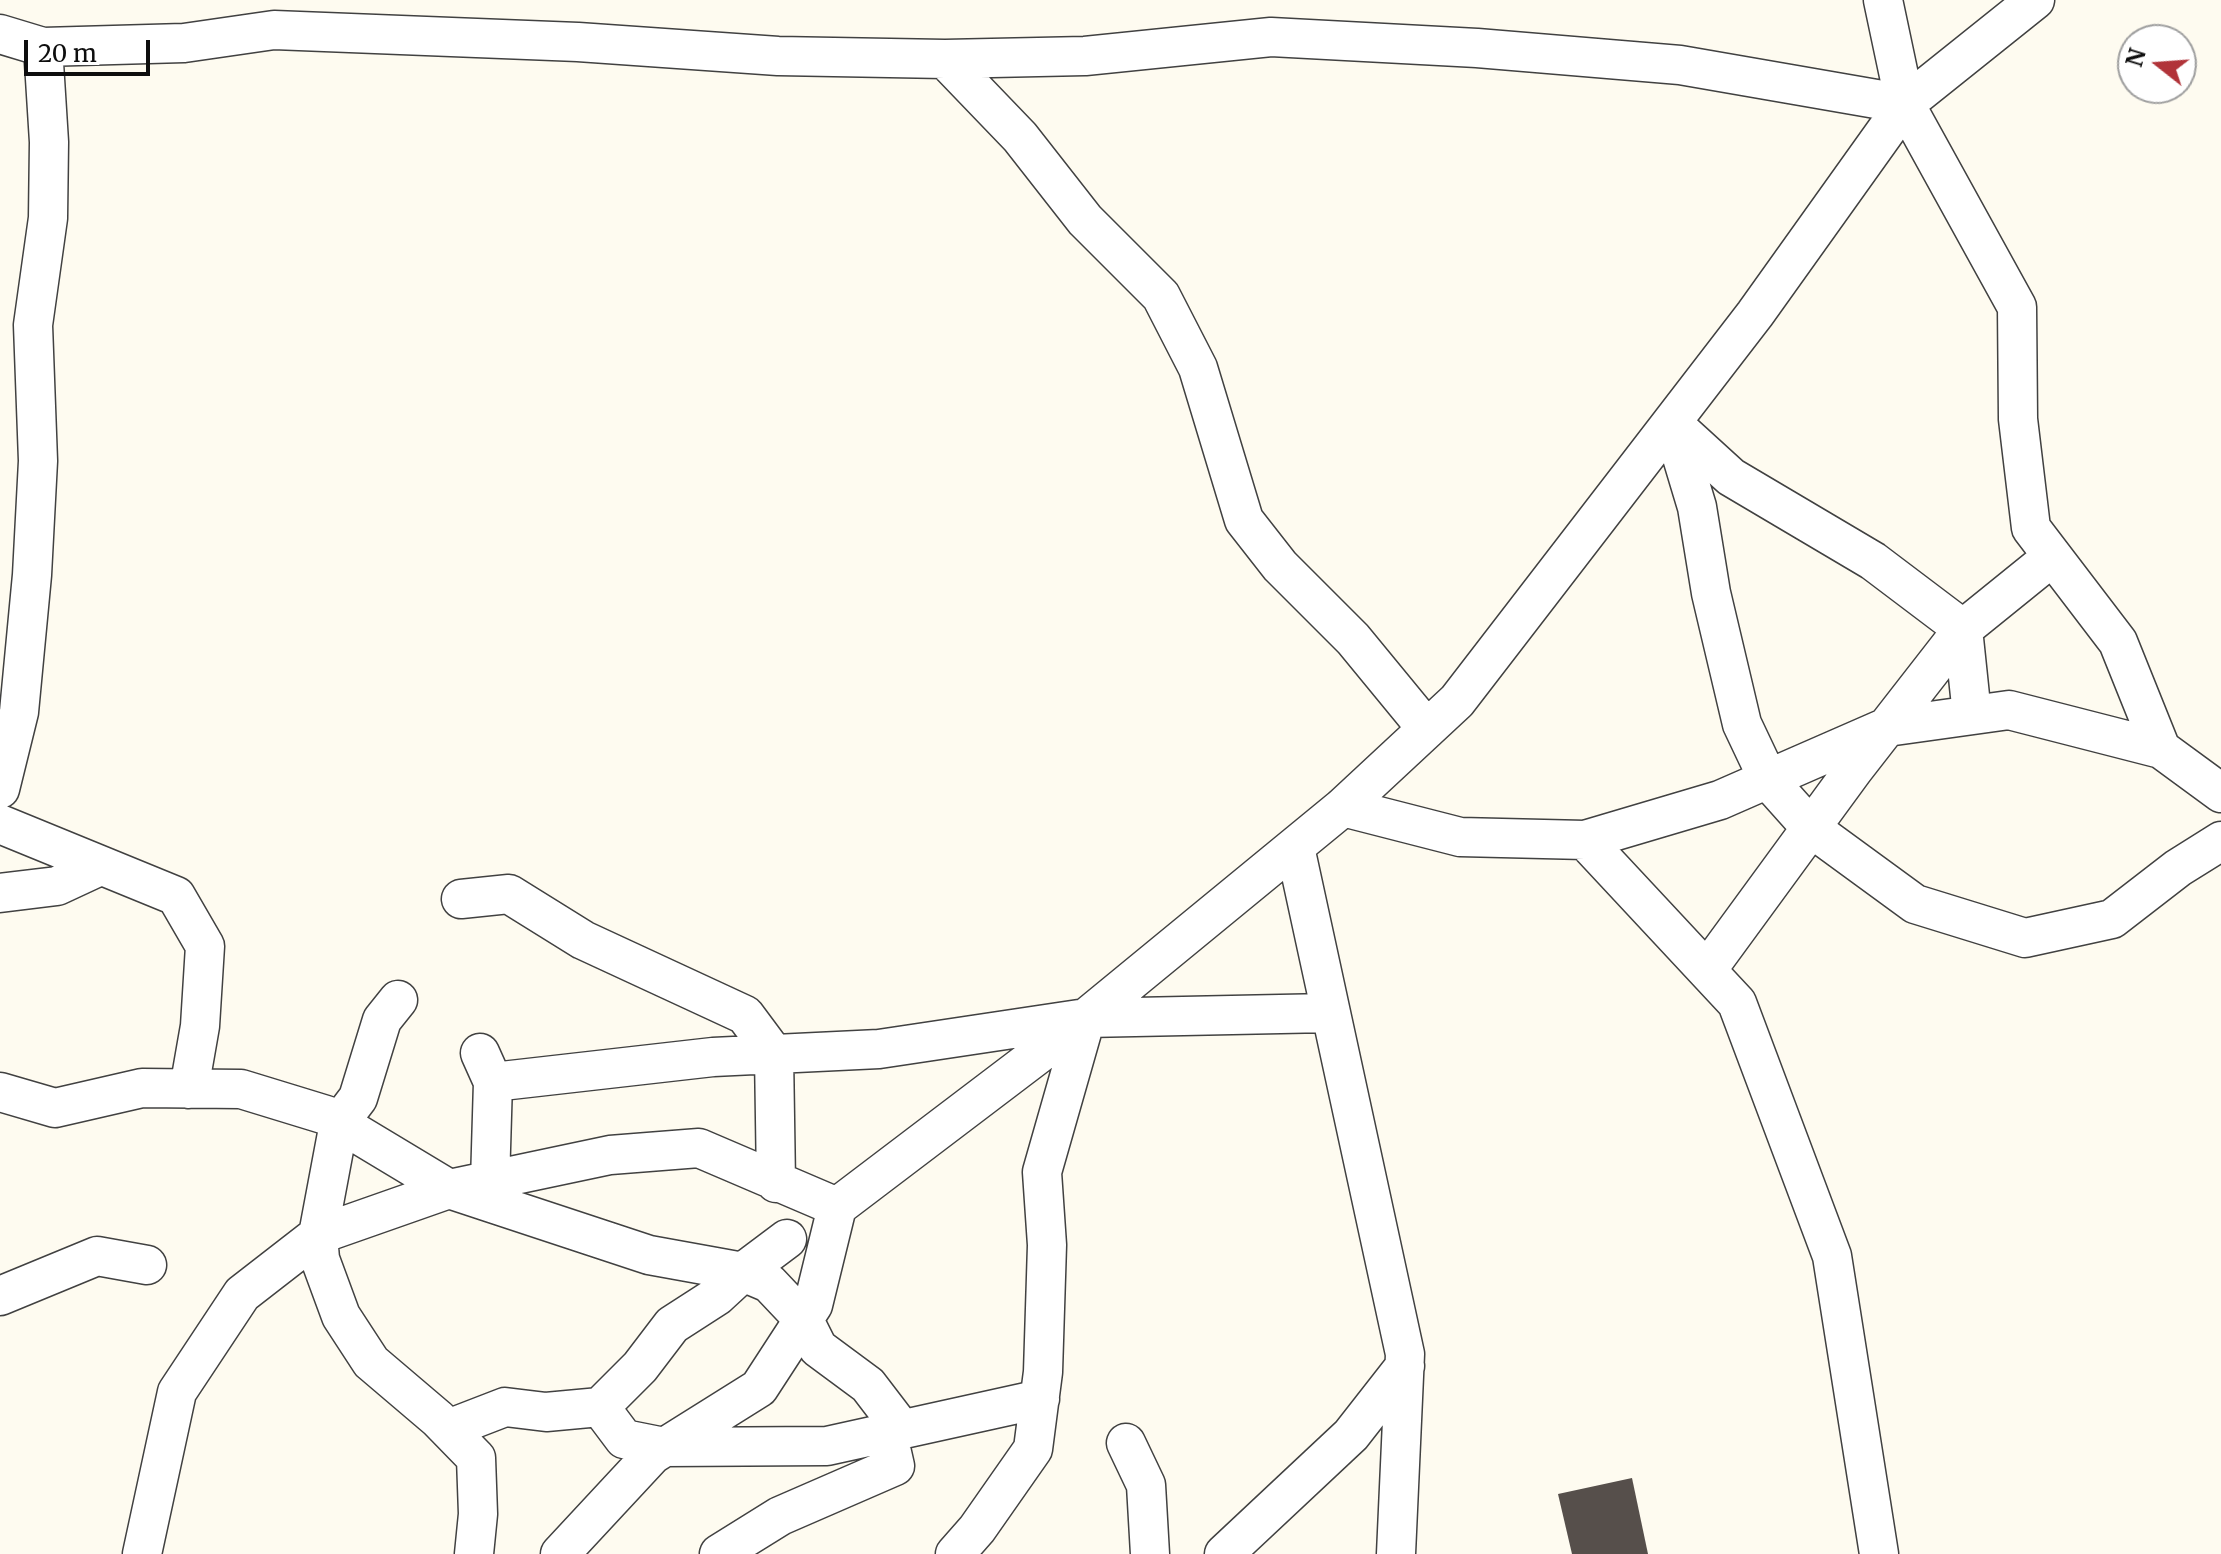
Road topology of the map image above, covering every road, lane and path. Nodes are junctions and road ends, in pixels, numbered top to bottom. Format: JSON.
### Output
{"nodes":[{"id":1,"x":1883,"y":0,"type":"edge"},
{"id":2,"x":2035,"y":0,"type":"edge"},
{"id":3,"x":0,"y":34,"type":"edge"},
{"id":4,"x":43,"y":47,"type":"junction"},
{"id":5,"x":945,"y":59,"type":"junction"},
{"id":6,"x":1905,"y":104,"type":"junction"},
{"id":7,"x":1672,"y":424,"type":"junction"},
{"id":8,"x":2052,"y":557,"type":"junction"},
{"id":9,"x":1963,"y":629,"type":"junction"},
{"id":10,"x":1972,"y":715,"type":"junction"},
{"id":11,"x":1887,"y":727,"type":"junction"},
{"id":12,"x":1427,"y":729,"type":"junction"},
{"id":13,"x":2161,"y":749,"type":"junction"},
{"id":14,"x":1,"y":780,"type":"edge"},
{"id":15,"x":1769,"y":781,"type":"junction"},
{"id":16,"x":2221,"y":793,"type":"edge"},
{"id":17,"x":1343,"y":807,"type":"junction"},
{"id":18,"x":0,"y":824,"type":"edge"},
{"id":19,"x":1811,"y":828,"type":"junction"},
{"id":20,"x":1585,"y":840,"type":"junction"},
{"id":21,"x":2221,"y":841,"type":"edge"},
{"id":22,"x":1295,"y":847,"type":"junction"},
{"id":23,"x":100,"y":866,"type":"junction"},
{"id":24,"x":0,"y":893,"type":"edge"},
{"id":25,"x":461,"y":899,"type":"dead end"},
{"id":26,"x":1707,"y":970,"type":"junction"},
{"id":27,"x":398,"y":1000,"type":"dead end"},
{"id":28,"x":1329,"y":1013,"type":"junction"},
{"id":29,"x":1086,"y":1018,"type":"junction"},
{"id":30,"x":774,"y":1054,"type":"junction"},
{"id":31,"x":189,"y":1089,"type":"junction"},
{"id":32,"x":0,"y":1092,"type":"edge"},
{"id":33,"x":339,"y":1123,"type":"junction"},
{"id":34,"x":490,"y":1182,"type":"junction"},
{"id":35,"x":776,"y":1183,"type":"junction"},
{"id":36,"x":449,"y":1189,"type":"junction"},
{"id":37,"x":837,"y":1207,"type":"junction"},
{"id":38,"x":318,"y":1235,"type":"junction"},
{"id":39,"x":787,"y":1239,"type":"dead end"},
{"id":40,"x":147,"y":1265,"type":"dead end"},
{"id":41,"x":743,"y":1272,"type":"junction"},
{"id":42,"x":0,"y":1296,"type":"edge"},
{"id":43,"x":804,"y":1320,"type":"junction"},
{"id":44,"x":1405,"y":1366,"type":"junction"},
{"id":45,"x":1040,"y":1399,"type":"junction"},
{"id":46,"x":600,"y":1407,"type":"junction"},
{"id":47,"x":448,"y":1429,"type":"junction"},
{"id":48,"x":888,"y":1435,"type":"junction"},
{"id":49,"x":1126,"y":1443,"type":"dead end"},
{"id":50,"x":664,"y":1447,"type":"junction"},
{"id":51,"x":142,"y":1554,"type":"edge"},
{"id":52,"x":474,"y":1554,"type":"edge"},
{"id":53,"x":560,"y":1554,"type":"edge"},
{"id":54,"x":719,"y":1554,"type":"edge"},
{"id":55,"x":955,"y":1554,"type":"edge"},
{"id":56,"x":1150,"y":1554,"type":"edge"},
{"id":57,"x":1224,"y":1554,"type":"edge"},
{"id":58,"x":1396,"y":1554,"type":"edge"},
{"id":59,"x":1879,"y":1554,"type":"edge"}],
"edges":[{"from":1,"to":6,"type":"street"},
{"from":2,"to":6,"type":"street"},
{"from":3,"to":4,"type":"street"},
{"from":4,"to":5,"type":"street"},
{"from":4,"to":14,"type":"street"},
{"from":5,"to":6,"type":"street"},
{"from":5,"to":12,"type":"street"},
{"from":6,"to":7,"type":"street"},
{"from":6,"to":8,"type":"street"},
{"from":7,"to":9,"type":"street"},
{"from":7,"to":12,"type":"street"},
{"from":7,"to":15,"type":"street"},
{"from":8,"to":9,"type":"street"},
{"from":8,"to":13,"type":"street"},
{"from":9,"to":10,"type":"street"},
{"from":9,"to":11,"type":"street"},
{"from":10,"to":11,"type":"street"},
{"from":10,"to":13,"type":"street"},
{"from":11,"to":15,"type":"street"},
{"from":11,"to":19,"type":"street"},
{"from":12,"to":17,"type":"street"},
{"from":13,"to":16,"type":"street"},
{"from":15,"to":19,"type":"street"},
{"from":15,"to":20,"type":"street"},
{"from":17,"to":20,"type":"street"},
{"from":17,"to":22,"type":"street"},
{"from":18,"to":23,"type":"street"},
{"from":19,"to":21,"type":"street"},
{"from":19,"to":26,"type":"street"},
{"from":20,"to":26,"type":"street"},
{"from":22,"to":28,"type":"street"},
{"from":22,"to":29,"type":"street"},
{"from":23,"to":24,"type":"street"},
{"from":23,"to":31,"type":"street"},
{"from":25,"to":30,"type":"street"},
{"from":26,"to":59,"type":"street"},
{"from":27,"to":33,"type":"street"},
{"from":28,"to":29,"type":"street"},
{"from":28,"to":44,"type":"street"},
{"from":29,"to":30,"type":"street"},
{"from":29,"to":37,"type":"street"},
{"from":29,"to":45,"type":"street"},
{"from":30,"to":34,"type":"street"},
{"from":30,"to":35,"type":"street"},
{"from":31,"to":32,"type":"street"},
{"from":31,"to":33,"type":"street"},
{"from":33,"to":36,"type":"street"},
{"from":33,"to":38,"type":"street"},
{"from":34,"to":35,"type":"street"},
{"from":34,"to":36,"type":"street"},
{"from":35,"to":37,"type":"street"},
{"from":36,"to":38,"type":"street"},
{"from":36,"to":41,"type":"street"},
{"from":37,"to":43,"type":"street"},
{"from":38,"to":47,"type":"street"},
{"from":38,"to":51,"type":"street"},
{"from":39,"to":41,"type":"street"},
{"from":40,"to":42,"type":"street"},
{"from":41,"to":43,"type":"street"},
{"from":41,"to":46,"type":"street"},
{"from":43,"to":48,"type":"street"},
{"from":43,"to":50,"type":"street"},
{"from":44,"to":57,"type":"street"},
{"from":44,"to":58,"type":"street"},
{"from":45,"to":48,"type":"street"},
{"from":45,"to":55,"type":"street"},
{"from":46,"to":47,"type":"street"},
{"from":46,"to":50,"type":"street"},
{"from":47,"to":52,"type":"street"},
{"from":48,"to":50,"type":"street"},
{"from":48,"to":54,"type":"street"},
{"from":49,"to":56,"type":"street"},
{"from":50,"to":53,"type":"street"}]}
